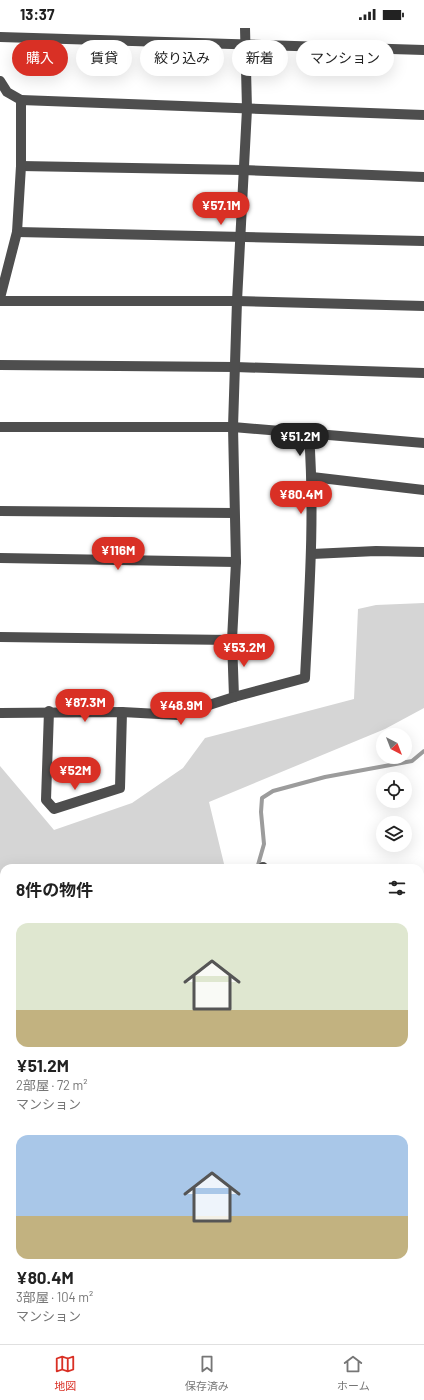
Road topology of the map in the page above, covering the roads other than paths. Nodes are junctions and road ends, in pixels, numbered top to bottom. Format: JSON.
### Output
{"nodes":[{"id":1,"x":245,"y":28,"type":"edge"},
{"id":2,"x":0,"y":37,"type":"edge"},
{"id":3,"x":244,"y":40,"type":"edge"},
{"id":4,"x":232,"y":45,"type":"edge"},
{"id":5,"x":288,"y":46,"type":"edge"},
{"id":6,"x":424,"y":50,"type":"edge"},
{"id":7,"x":245,"y":76,"type":"edge"},
{"id":8,"x":0,"y":81,"type":"edge"},
{"id":9,"x":21,"y":100,"type":"junction"},
{"id":10,"x":247,"y":109,"type":"junction"},
{"id":11,"x":424,"y":115,"type":"edge"},
{"id":12,"x":21,"y":166,"type":"junction"},
{"id":13,"x":243,"y":170,"type":"junction"},
{"id":14,"x":424,"y":177,"type":"edge"},
{"id":15,"x":17,"y":232,"type":"junction"},
{"id":16,"x":240,"y":238,"type":"junction"},
{"id":17,"x":424,"y":241,"type":"edge"},
{"id":18,"x":0,"y":298,"type":"edge"},
{"id":19,"x":0,"y":301,"type":"edge"},
{"id":20,"x":237,"y":302,"type":"junction"},
{"id":21,"x":424,"y":306,"type":"edge"},
{"id":22,"x":0,"y":365,"type":"edge"},
{"id":23,"x":235,"y":367,"type":"junction"},
{"id":24,"x":424,"y":373,"type":"edge"},
{"id":25,"x":0,"y":427,"type":"edge"},
{"id":26,"x":233,"y":428,"type":"junction"},
{"id":27,"x":309,"y":435,"type":"junction"},
{"id":28,"x":424,"y":443,"type":"edge"},
{"id":29,"x":312,"y":477,"type":"junction"},
{"id":30,"x":424,"y":490,"type":"edge"},
{"id":31,"x":0,"y":511,"type":"edge"},
{"id":32,"x":234,"y":513,"type":"junction"},
{"id":33,"x":424,"y":552,"type":"edge"},
{"id":34,"x":312,"y":554,"type":"junction"},
{"id":35,"x":0,"y":558,"type":"edge"},
{"id":36,"x":236,"y":562,"type":"junction"},
{"id":37,"x":0,"y":637,"type":"edge"},
{"id":38,"x":232,"y":640,"type":"junction"},
{"id":39,"x":234,"y":696,"type":"junction"},
{"id":40,"x":49,"y":711,"type":"junction"},
{"id":41,"x":122,"y":712,"type":"junction"},
{"id":42,"x":0,"y":713,"type":"edge"}],
"edges":[{"from":1,"to":3,"type":"street"},
{"from":2,"to":4,"type":"street"},
{"from":5,"to":6,"type":"street"},
{"from":7,"to":10,"type":"street"},
{"from":8,"to":9,"type":"street"},
{"from":9,"to":10,"type":"street"},
{"from":9,"to":12,"type":"street"},
{"from":10,"to":11,"type":"street"},
{"from":10,"to":13,"type":"street"},
{"from":12,"to":13,"type":"street"},
{"from":12,"to":15,"type":"street"},
{"from":13,"to":14,"type":"street"},
{"from":13,"to":16,"type":"street"},
{"from":15,"to":16,"type":"street"},
{"from":15,"to":18,"type":"street"},
{"from":16,"to":17,"type":"street"},
{"from":16,"to":20,"type":"street"},
{"from":19,"to":20,"type":"street"},
{"from":20,"to":21,"type":"street"},
{"from":20,"to":23,"type":"street"},
{"from":22,"to":23,"type":"street"},
{"from":23,"to":24,"type":"street"},
{"from":23,"to":26,"type":"street"},
{"from":25,"to":26,"type":"street"},
{"from":26,"to":27,"type":"street"},
{"from":26,"to":32,"type":"street"},
{"from":27,"to":28,"type":"street"},
{"from":27,"to":29,"type":"street"},
{"from":29,"to":30,"type":"street"},
{"from":29,"to":34,"type":"street"},
{"from":31,"to":32,"type":"street"},
{"from":32,"to":36,"type":"street"},
{"from":33,"to":34,"type":"street"},
{"from":34,"to":39,"type":"street"},
{"from":35,"to":36,"type":"street"},
{"from":36,"to":38,"type":"street"},
{"from":37,"to":38,"type":"street"},
{"from":38,"to":39,"type":"street"},
{"from":39,"to":41,"type":"street"},
{"from":40,"to":41,"type":"street"},
{"from":40,"to":41,"type":"street"},
{"from":40,"to":42,"type":"street"}]}
